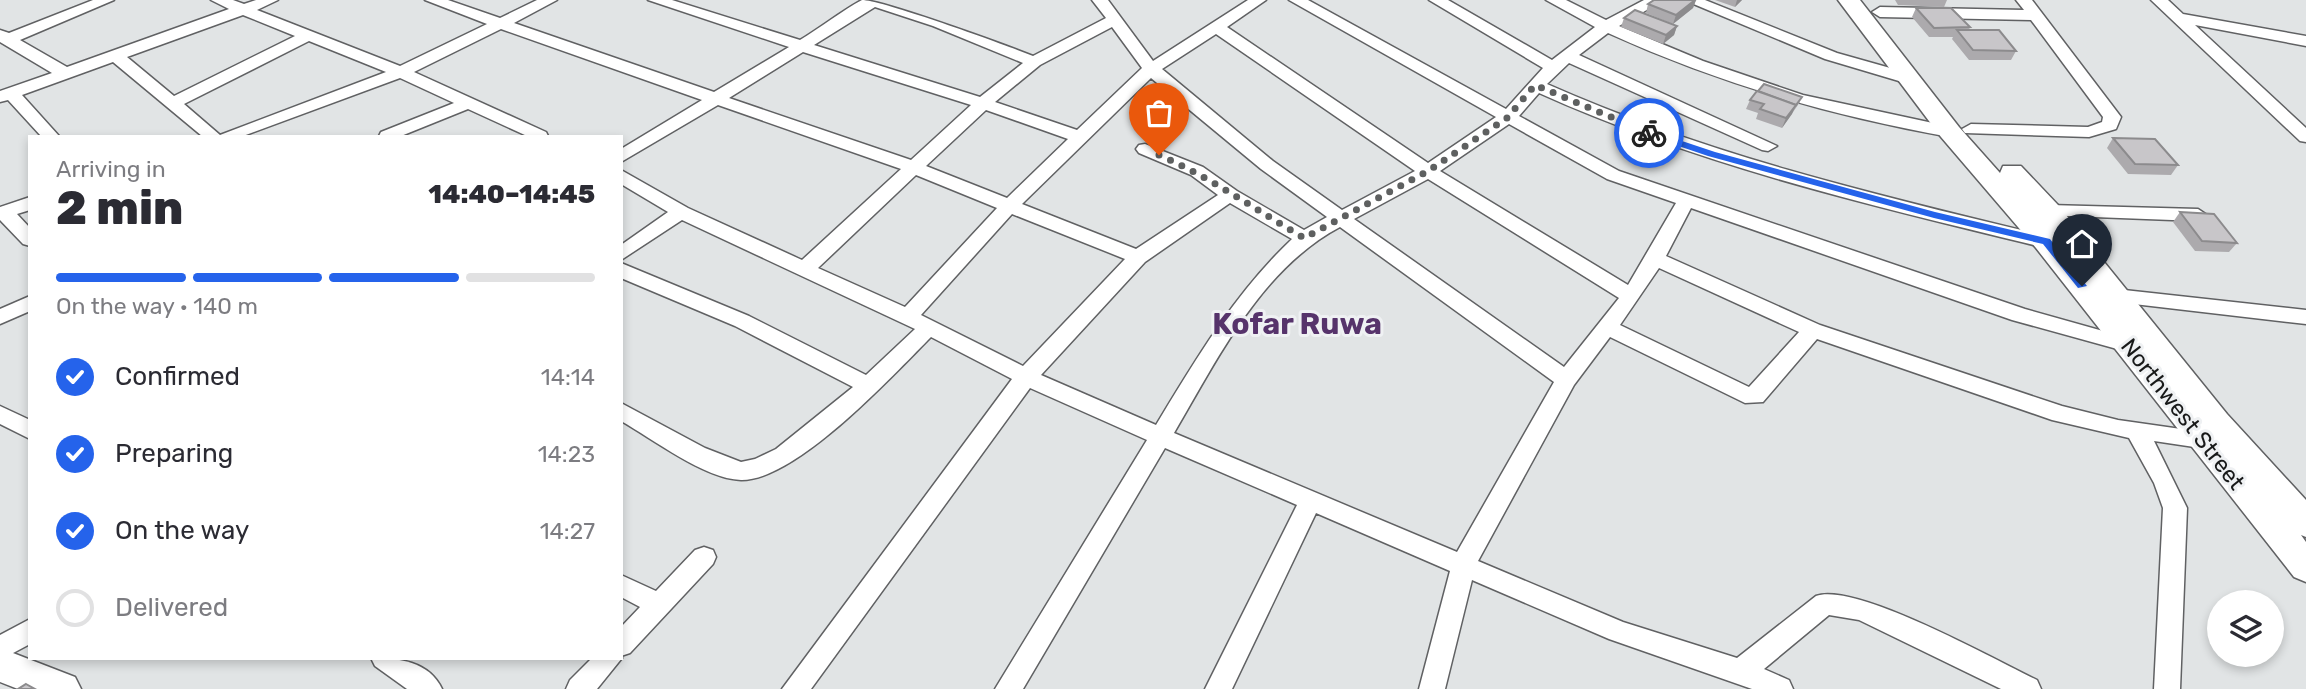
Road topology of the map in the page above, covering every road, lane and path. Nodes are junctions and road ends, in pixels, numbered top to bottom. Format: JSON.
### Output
{"nodes":[{"id":1,"x":106,"y":0,"type":"edge"},
{"id":2,"x":219,"y":0,"type":"edge"},
{"id":3,"x":270,"y":0,"type":"edge"},
{"id":4,"x":433,"y":0,"type":"edge"},
{"id":5,"x":549,"y":0,"type":"edge"},
{"id":6,"x":656,"y":0,"type":"edge"},
{"id":7,"x":873,"y":0,"type":"edge"},
{"id":8,"x":1100,"y":0,"type":"edge"},
{"id":9,"x":1258,"y":0,"type":"edge"},
{"id":10,"x":1297,"y":0,"type":"edge"},
{"id":11,"x":1437,"y":0,"type":"edge"},
{"id":12,"x":1554,"y":0,"type":"edge"},
{"id":13,"x":1656,"y":0,"type":"edge"},
{"id":14,"x":1692,"y":0,"type":"edge"},
{"id":15,"x":1849,"y":0,"type":"edge"},
{"id":16,"x":2024,"y":0,"type":"edge"},
{"id":17,"x":2159,"y":0,"type":"edge"},
{"id":18,"x":1235,"y":5,"type":"edge"},
{"id":19,"x":1875,"y":6,"type":"edge"},
{"id":20,"x":246,"y":10,"type":"junction"},
{"id":21,"x":2035,"y":15,"type":"junction"},
{"id":22,"x":2176,"y":17,"type":"junction"},
{"id":23,"x":1114,"y":20,"type":"junction"},
{"id":24,"x":501,"y":23,"type":"junction"},
{"id":25,"x":1215,"y":26,"type":"junction"},
{"id":26,"x":1605,"y":27,"type":"junction"},
{"id":27,"x":309,"y":35,"type":"junction"},
{"id":28,"x":4,"y":37,"type":"edge"},
{"id":29,"x":2306,"y":41,"type":"edge"},
{"id":30,"x":800,"y":47,"type":"junction"},
{"id":31,"x":115,"y":55,"type":"junction"},
{"id":32,"x":1568,"y":56,"type":"junction"},
{"id":33,"x":1034,"y":62,"type":"junction"},
{"id":34,"x":1553,"y":67,"type":"junction"},
{"id":35,"x":1151,"y":69,"type":"junction"},
{"id":36,"x":401,"y":72,"type":"junction"},
{"id":37,"x":66,"y":74,"type":"junction"},
{"id":38,"x":1909,"y":79,"type":"junction"},
{"id":39,"x":1535,"y":85,"type":"junction"},
{"id":40,"x":6,"y":95,"type":"edge"},
{"id":41,"x":716,"y":98,"type":"junction"},
{"id":42,"x":173,"y":103,"type":"junction"},
{"id":43,"x":468,"y":103,"type":"junction"},
{"id":44,"x":983,"y":103,"type":"junction"},
{"id":45,"x":1507,"y":118,"type":"junction"},
{"id":46,"x":1960,"y":131,"type":"junction"},
{"id":47,"x":49,"y":135,"type":"edge"},
{"id":48,"x":211,"y":135,"type":"edge"},
{"id":49,"x":231,"y":135,"type":"edge"},
{"id":50,"x":389,"y":135,"type":"edge"},
{"id":51,"x":538,"y":135,"type":"edge"},
{"id":52,"x":1079,"y":137,"type":"junction"},
{"id":53,"x":2306,"y":137,"type":"edge"},
{"id":54,"x":1768,"y":146,"type":"dead end"},
{"id":55,"x":1145,"y":149,"type":"dead end"},
{"id":56,"x":623,"y":156,"type":"edge"},
{"id":57,"x":915,"y":168,"type":"junction"},
{"id":58,"x":1428,"y":171,"type":"junction"},
{"id":59,"x":623,"y":177,"type":"edge"},
{"id":60,"x":1230,"y":195,"type":"junction"},
{"id":61,"x":1686,"y":201,"type":"junction"},
{"id":62,"x":28,"y":204,"type":"edge"},
{"id":63,"x":1008,"y":207,"type":"junction"},
{"id":64,"x":2049,"y":211,"type":"junction"},
{"id":65,"x":681,"y":212,"type":"junction"},
{"id":66,"x":2,"y":213,"type":"edge"},
{"id":67,"x":2198,"y":215,"type":"edge"},
{"id":68,"x":1338,"y":218,"type":"junction"},
{"id":69,"x":28,"y":238,"type":"edge"},
{"id":70,"x":1304,"y":238,"type":"junction"},
{"id":71,"x":2046,"y":242,"type":"junction"},
{"id":72,"x":623,"y":253,"type":"edge"},
{"id":73,"x":1138,"y":257,"type":"junction"},
{"id":74,"x":1655,"y":259,"type":"junction"},
{"id":75,"x":805,"y":269,"type":"junction"},
{"id":76,"x":623,"y":271,"type":"edge"},
{"id":77,"x":1631,"y":296,"type":"junction"},
{"id":78,"x":2115,"y":296,"type":"junction"},
{"id":79,"x":28,"y":304,"type":"edge"},
{"id":80,"x":0,"y":317,"type":"edge"},
{"id":81,"x":2306,"y":317,"type":"edge"},
{"id":82,"x":907,"y":318,"type":"junction"},
{"id":83,"x":929,"y":327,"type":"junction"},
{"id":84,"x":1607,"y":327,"type":"junction"},
{"id":85,"x":1813,"y":330,"type":"junction"},
{"id":86,"x":2128,"y":345,"type":"junction"},
{"id":87,"x":1026,"y":377,"type":"junction"},
{"id":88,"x":1566,"y":380,"type":"junction"},
{"id":89,"x":867,"y":386,"type":"junction"},
{"id":90,"x":623,"y":412,"type":"edge"},
{"id":91,"x":0,"y":414,"type":"edge"},
{"id":92,"x":28,"y":430,"type":"edge"},
{"id":93,"x":2136,"y":430,"type":"junction"},
{"id":94,"x":1161,"y":437,"type":"junction"},
{"id":95,"x":2201,"y":439,"type":"junction"},
{"id":96,"x":1311,"y":500,"type":"junction"},
{"id":97,"x":2306,"y":523,"type":"edge"},
{"id":98,"x":704,"y":557,"type":"dead end"},
{"id":99,"x":1464,"y":563,"type":"junction"},
{"id":100,"x":2306,"y":567,"type":"edge"},
{"id":101,"x":623,"y":586,"type":"edge"},
{"id":102,"x":659,"y":605,"type":"junction"},
{"id":103,"x":28,"y":630,"type":"edge"},
{"id":104,"x":623,"y":643,"type":"edge"},
{"id":105,"x":0,"y":649,"type":"edge"},
{"id":106,"x":387,"y":660,"type":"edge"},
{"id":107,"x":607,"y":660,"type":"edge"},
{"id":108,"x":1741,"y":671,"type":"junction"},
{"id":109,"x":429,"y":689,"type":"edge"},
{"id":110,"x":579,"y":689,"type":"edge"},
{"id":111,"x":795,"y":689,"type":"edge"},
{"id":112,"x":1008,"y":689,"type":"edge"},
{"id":113,"x":1218,"y":689,"type":"edge"},
{"id":114,"x":1432,"y":689,"type":"edge"},
{"id":115,"x":1780,"y":689,"type":"edge"},
{"id":116,"x":2028,"y":689,"type":"edge"},
{"id":117,"x":2167,"y":689,"type":"edge"}],
"edges":[{"from":1,"to":28,"type":"street"},
{"from":2,"to":20,"type":"street"},
{"from":3,"to":20,"type":"street"},
{"from":4,"to":24,"type":"street"},
{"from":5,"to":24,"type":"street"},
{"from":6,"to":30,"type":"street"},
{"from":7,"to":30,"type":"street"},
{"from":7,"to":33,"type":"street"},
{"from":8,"to":23,"type":"street"},
{"from":9,"to":18,"type":"street"},
{"from":10,"to":45,"type":"street"},
{"from":11,"to":34,"type":"street"},
{"from":12,"to":26,"type":"street"},
{"from":13,"to":26,"type":"street"},
{"from":14,"to":38,"type":"street"},
{"from":15,"to":38,"type":"main road","name":"Northwest Street"},
{"from":16,"to":21,"type":"street"},
{"from":17,"to":22,"type":"street"},
{"from":18,"to":25,"type":"street"},
{"from":19,"to":21,"type":"street"},
{"from":19,"to":46,"type":"main road","name":"Northwest Street"},
{"from":20,"to":27,"type":"street"},
{"from":20,"to":31,"type":"street"},
{"from":21,"to":46,"type":"street"},
{"from":22,"to":29,"type":"street"},
{"from":22,"to":53,"type":"street"},
{"from":23,"to":33,"type":"street"},
{"from":23,"to":35,"type":"street"},
{"from":24,"to":36,"type":"street"},
{"from":24,"to":41,"type":"street"},
{"from":25,"to":35,"type":"street"},
{"from":25,"to":58,"type":"street"},
{"from":26,"to":32,"type":"street"},
{"from":26,"to":46,"type":"street"},
{"from":27,"to":36,"type":"street"},
{"from":27,"to":42,"type":"street"},
{"from":28,"to":37,"type":"street"},
{"from":30,"to":41,"type":"street"},
{"from":30,"to":44,"type":"street"},
{"from":31,"to":37,"type":"street"},
{"from":31,"to":42,"type":"street"},
{"from":32,"to":34,"type":"street"},
{"from":32,"to":54,"type":"street"},
{"from":33,"to":44,"type":"street"},
{"from":34,"to":39,"type":"street"},
{"from":35,"to":52,"type":"street"},
{"from":35,"to":68,"type":"street"},
{"from":36,"to":43,"type":"street"},
{"from":36,"to":49,"type":"street"},
{"from":37,"to":40,"type":"street"},
{"from":38,"to":46,"type":"main road","name":"Northwest Street"},
{"from":39,"to":45,"type":"street"},
{"from":39,"to":71,"type":"street"},
{"from":40,"to":47,"type":"street"},
{"from":41,"to":56,"type":"street"},
{"from":41,"to":57,"type":"street"},
{"from":42,"to":48,"type":"street"},
{"from":43,"to":50,"type":"street"},
{"from":43,"to":51,"type":"street"},
{"from":44,"to":52,"type":"street"},
{"from":44,"to":57,"type":"street"},
{"from":45,"to":58,"type":"street"},
{"from":45,"to":61,"type":"street"},
{"from":46,"to":64,"type":"main road","name":"Northwest Street"},
{"from":46,"to":71,"type":"main road","name":"Northwest Street"},
{"from":52,"to":63,"type":"street"},
{"from":55,"to":60,"type":"street"},
{"from":57,"to":63,"type":"street"},
{"from":57,"to":75,"type":"street"},
{"from":58,"to":68,"type":"street"},
{"from":58,"to":77,"type":"street"},
{"from":59,"to":65,"type":"street"},
{"from":60,"to":70,"type":"street"},
{"from":60,"to":73,"type":"street"},
{"from":61,"to":74,"type":"street"},
{"from":61,"to":86,"type":"street"},
{"from":62,"to":66,"type":"street"},
{"from":63,"to":73,"type":"street"},
{"from":63,"to":82,"type":"street"},
{"from":64,"to":67,"type":"street"},
{"from":64,"to":78,"type":"main road","name":"Northwest Street"},
{"from":65,"to":72,"type":"street"},
{"from":65,"to":75,"type":"street"},
{"from":66,"to":69,"type":"street"},
{"from":68,"to":70,"type":"street"},
{"from":68,"to":88,"type":"street"},
{"from":70,"to":94,"type":"street"},
{"from":71,"to":86,"type":"main road","name":"Northwest Street"},
{"from":73,"to":87,"type":"street"},
{"from":74,"to":77,"type":"street"},
{"from":74,"to":85,"type":"street"},
{"from":75,"to":82,"type":"street"},
{"from":76,"to":89,"type":"street"},
{"from":77,"to":84,"type":"street"},
{"from":78,"to":81,"type":"street"},
{"from":78,"to":97,"type":"main road","name":"Northwest Street"},
{"from":79,"to":80,"type":"street"},
{"from":82,"to":83,"type":"street"},
{"from":83,"to":87,"type":"street"},
{"from":83,"to":89,"type":"street"},
{"from":84,"to":85,"type":"street"},
{"from":84,"to":88,"type":"street"},
{"from":85,"to":93,"type":"street"},
{"from":86,"to":95,"type":"main road","name":"Northwest Street"},
{"from":87,"to":94,"type":"street"},
{"from":87,"to":111,"type":"street"},
{"from":88,"to":99,"type":"street"},
{"from":89,"to":90,"type":"street"},
{"from":91,"to":92,"type":"street"},
{"from":93,"to":95,"type":"street"},
{"from":93,"to":117,"type":"street"},
{"from":94,"to":96,"type":"street"},
{"from":94,"to":112,"type":"street"},
{"from":95,"to":100,"type":"main road","name":"Northwest Street"},
{"from":96,"to":99,"type":"street"},
{"from":96,"to":113,"type":"street"},
{"from":98,"to":102,"type":"street"},
{"from":99,"to":108,"type":"street"},
{"from":99,"to":114,"type":"street"},
{"from":101,"to":102,"type":"street"},
{"from":102,"to":104,"type":"street"},
{"from":103,"to":105,"type":"street"},
{"from":106,"to":109,"type":"street"},
{"from":107,"to":110,"type":"street"},
{"from":108,"to":115,"type":"street"},
{"from":108,"to":116,"type":"street"}]}
